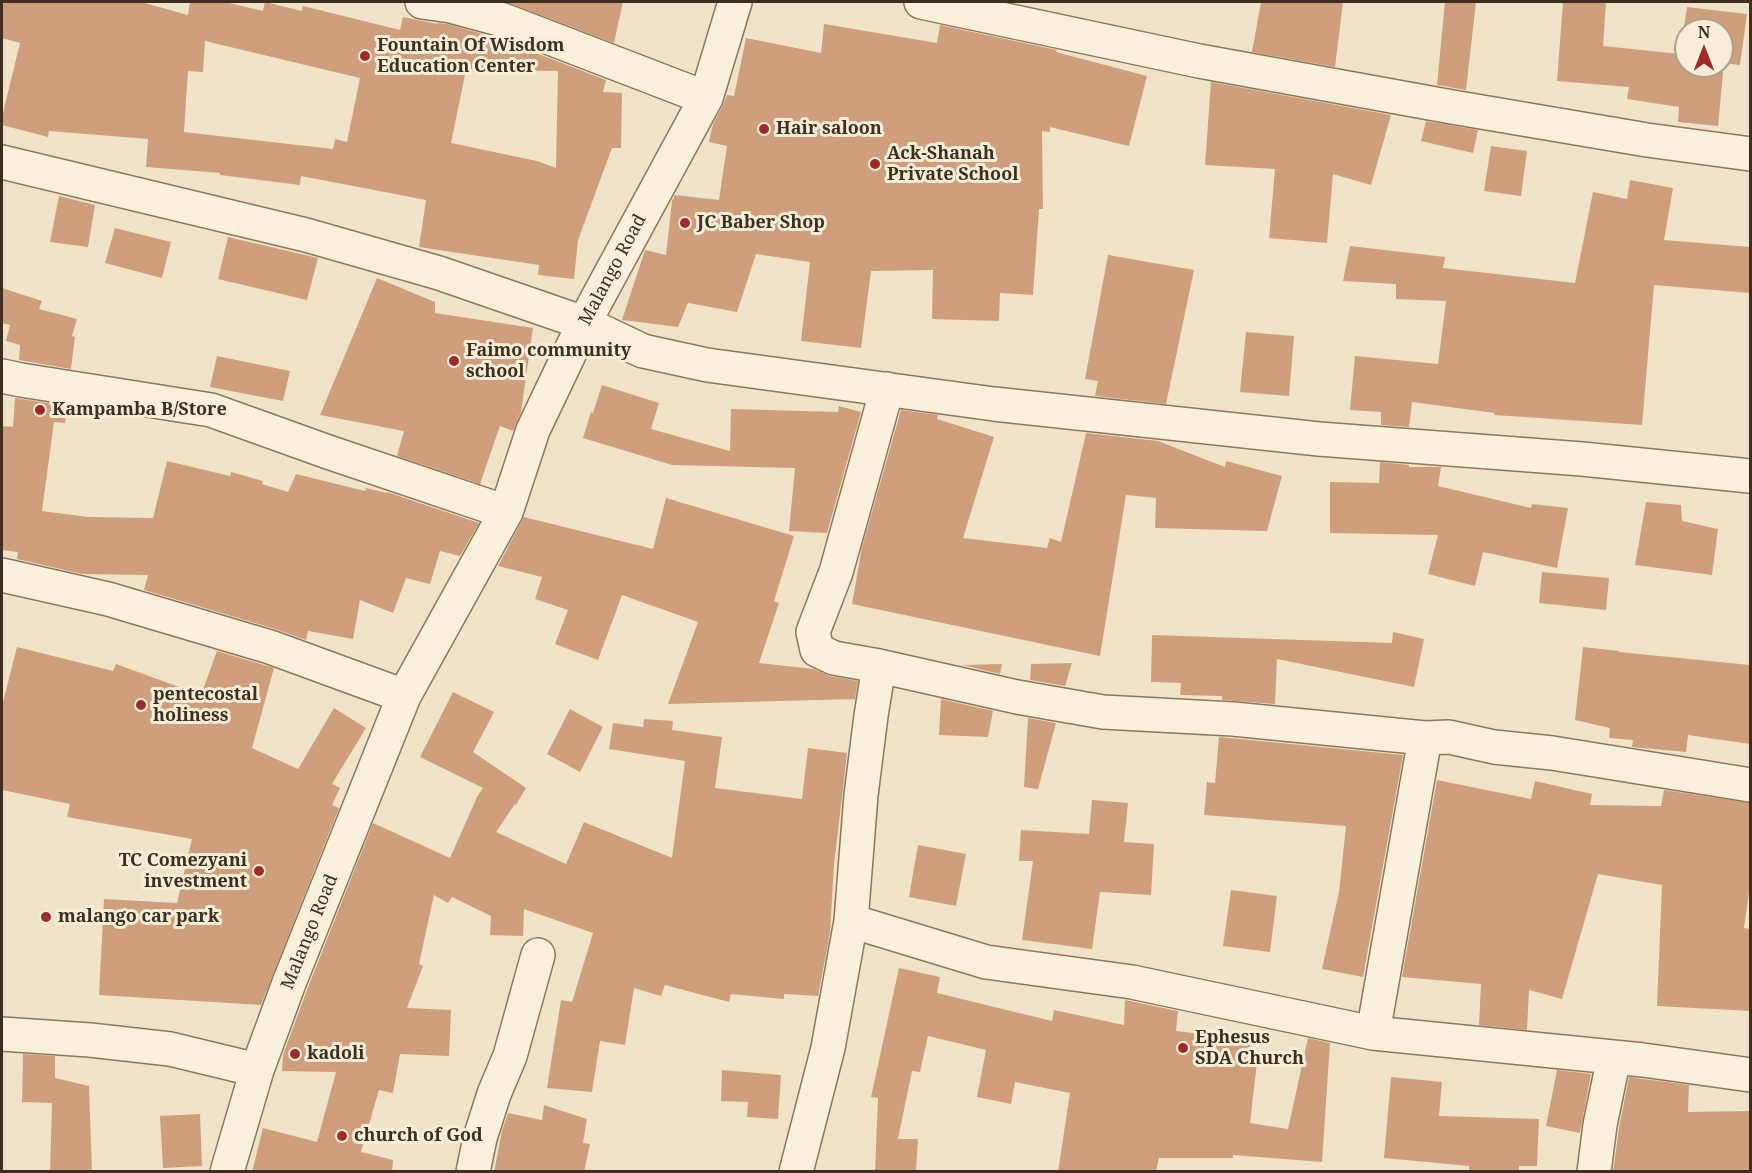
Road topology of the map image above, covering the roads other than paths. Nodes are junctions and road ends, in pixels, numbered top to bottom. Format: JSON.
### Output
{"nodes":[{"id":1,"x":422,"y":2,"type":"edge"},
{"id":2,"x":735,"y":2,"type":"edge"},
{"id":3,"x":921,"y":2,"type":"edge"},
{"id":4,"x":706,"y":98,"type":"junction"},
{"id":5,"x":1750,"y":154,"type":"edge"},
{"id":6,"x":2,"y":162,"type":"edge"},
{"id":7,"x":584,"y":323,"type":"junction"},
{"id":8,"x":2,"y":376,"type":"edge"},
{"id":9,"x":886,"y":389,"type":"junction"},
{"id":10,"x":1750,"y":476,"type":"edge"},
{"id":11,"x":506,"y":512,"type":"junction"},
{"id":12,"x":2,"y":575,"type":"edge"},
{"id":13,"x":879,"y":666,"type":"junction"},
{"id":14,"x":404,"y":696,"type":"junction"},
{"id":15,"x":1425,"y":738,"type":"junction"},
{"id":16,"x":1750,"y":785,"type":"edge"},
{"id":17,"x":851,"y":921,"type":"junction"},
{"id":18,"x":538,"y":955,"type":"dead end"},
{"id":19,"x":1373,"y":1033,"type":"junction"},
{"id":20,"x":2,"y":1034,"type":"edge"},
{"id":21,"x":1614,"y":1057,"type":"junction"},
{"id":22,"x":257,"y":1070,"type":"junction"},
{"id":23,"x":1750,"y":1075,"type":"edge"},
{"id":24,"x":227,"y":1172,"type":"edge"},
{"id":25,"x":473,"y":1172,"type":"edge"},
{"id":26,"x":796,"y":1172,"type":"edge"},
{"id":27,"x":1594,"y":1172,"type":"edge"}],
"edges":[{"from":1,"to":4,"type":"street"},
{"from":2,"to":4,"type":"street","name":"Malango Road"},
{"from":3,"to":5,"type":"street"},
{"from":4,"to":7,"type":"street","name":"Malango Road"},
{"from":6,"to":7,"type":"street"},
{"from":7,"to":9,"type":"street"},
{"from":7,"to":11,"type":"street","name":"Malango Road"},
{"from":8,"to":11,"type":"street"},
{"from":9,"to":10,"type":"street"},
{"from":9,"to":13,"type":"street"},
{"from":11,"to":14,"type":"street","name":"Malango Road"},
{"from":12,"to":14,"type":"street"},
{"from":13,"to":15,"type":"street"},
{"from":13,"to":17,"type":"street"},
{"from":14,"to":22,"type":"street","name":"Malango Road"},
{"from":15,"to":16,"type":"street"},
{"from":15,"to":19,"type":"street"},
{"from":17,"to":19,"type":"street"},
{"from":17,"to":26,"type":"street"},
{"from":18,"to":25,"type":"street"},
{"from":19,"to":21,"type":"street"},
{"from":20,"to":22,"type":"street"},
{"from":21,"to":23,"type":"street"},
{"from":21,"to":27,"type":"street"},
{"from":22,"to":24,"type":"street","name":"Malango Road"}]}
